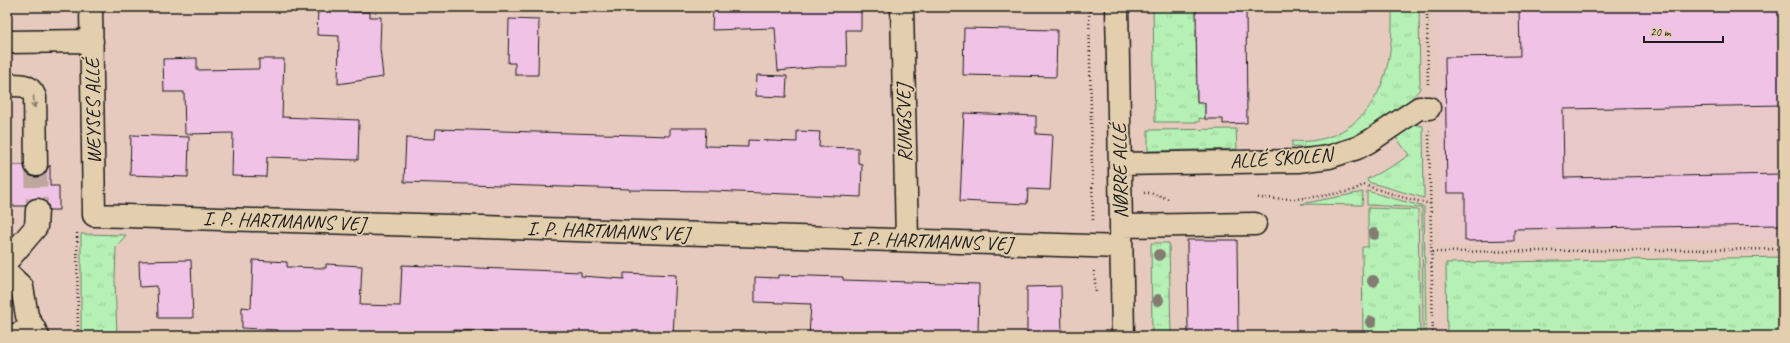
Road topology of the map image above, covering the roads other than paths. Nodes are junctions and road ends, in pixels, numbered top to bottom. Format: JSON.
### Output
{"nodes":[{"id":1,"x":91,"y":7,"type":"edge"},
{"id":2,"x":902,"y":7,"type":"edge"},
{"id":3,"x":1117,"y":7,"type":"edge"},
{"id":4,"x":92,"y":41,"type":"junction"},
{"id":5,"x":7,"y":42,"type":"edge"},
{"id":6,"x":7,"y":85,"type":"edge"},
{"id":7,"x":1429,"y":108,"type":"road end"},
{"id":8,"x":1120,"y":164,"type":"junction"},
{"id":9,"x":36,"y":165,"type":"tunnel mouth"},
{"id":10,"x":37,"y":210,"type":"tunnel mouth"},
{"id":11,"x":94,"y":215,"type":"joint"},
{"id":12,"x":1255,"y":224,"type":"dead end"},
{"id":13,"x":1121,"y":236,"type":"junction"},
{"id":14,"x":907,"y":240,"type":"junction"},
{"id":15,"x":7,"y":261,"type":"edge"},
{"id":16,"x":7,"y":273,"type":"edge"},
{"id":17,"x":36,"y":332,"type":"edge"},
{"id":18,"x":12,"y":336,"type":"edge"},
{"id":19,"x":1123,"y":336,"type":"edge"}],
"edges":[{"from":1,"to":4,"type":"street","name":"WEYSES ALLÉ"},
{"from":2,"to":14,"type":"street","name":"RUNGSVEJ"},
{"from":3,"to":8,"type":"street","name":"NØRRE ALLÉ"},
{"from":4,"to":5,"type":"street"},
{"from":4,"to":11,"type":"street","name":"WEYSES ALLÉ"},
{"from":6,"to":9,"type":"street","one_way":true},
{"from":7,"to":8,"type":"street","name":"ALLÉ SKOLEN"},
{"from":8,"to":13,"type":"street","name":"NØRRE ALLÉ"},
{"from":10,"to":15,"type":"street"},
{"from":11,"to":14,"type":"street","name":"I. P. HARTMANNS VEJ"},
{"from":12,"to":13,"type":"street","name":"I. P. HARTMANNS VEJ"},
{"from":13,"to":14,"type":"street","name":"I. P. HARTMANNS VEJ"},
{"from":13,"to":19,"type":"street","name":"NØRRE ALLÉ"},
{"from":16,"to":17,"type":"street"},
{"from":17,"to":18,"type":"street"}]}
